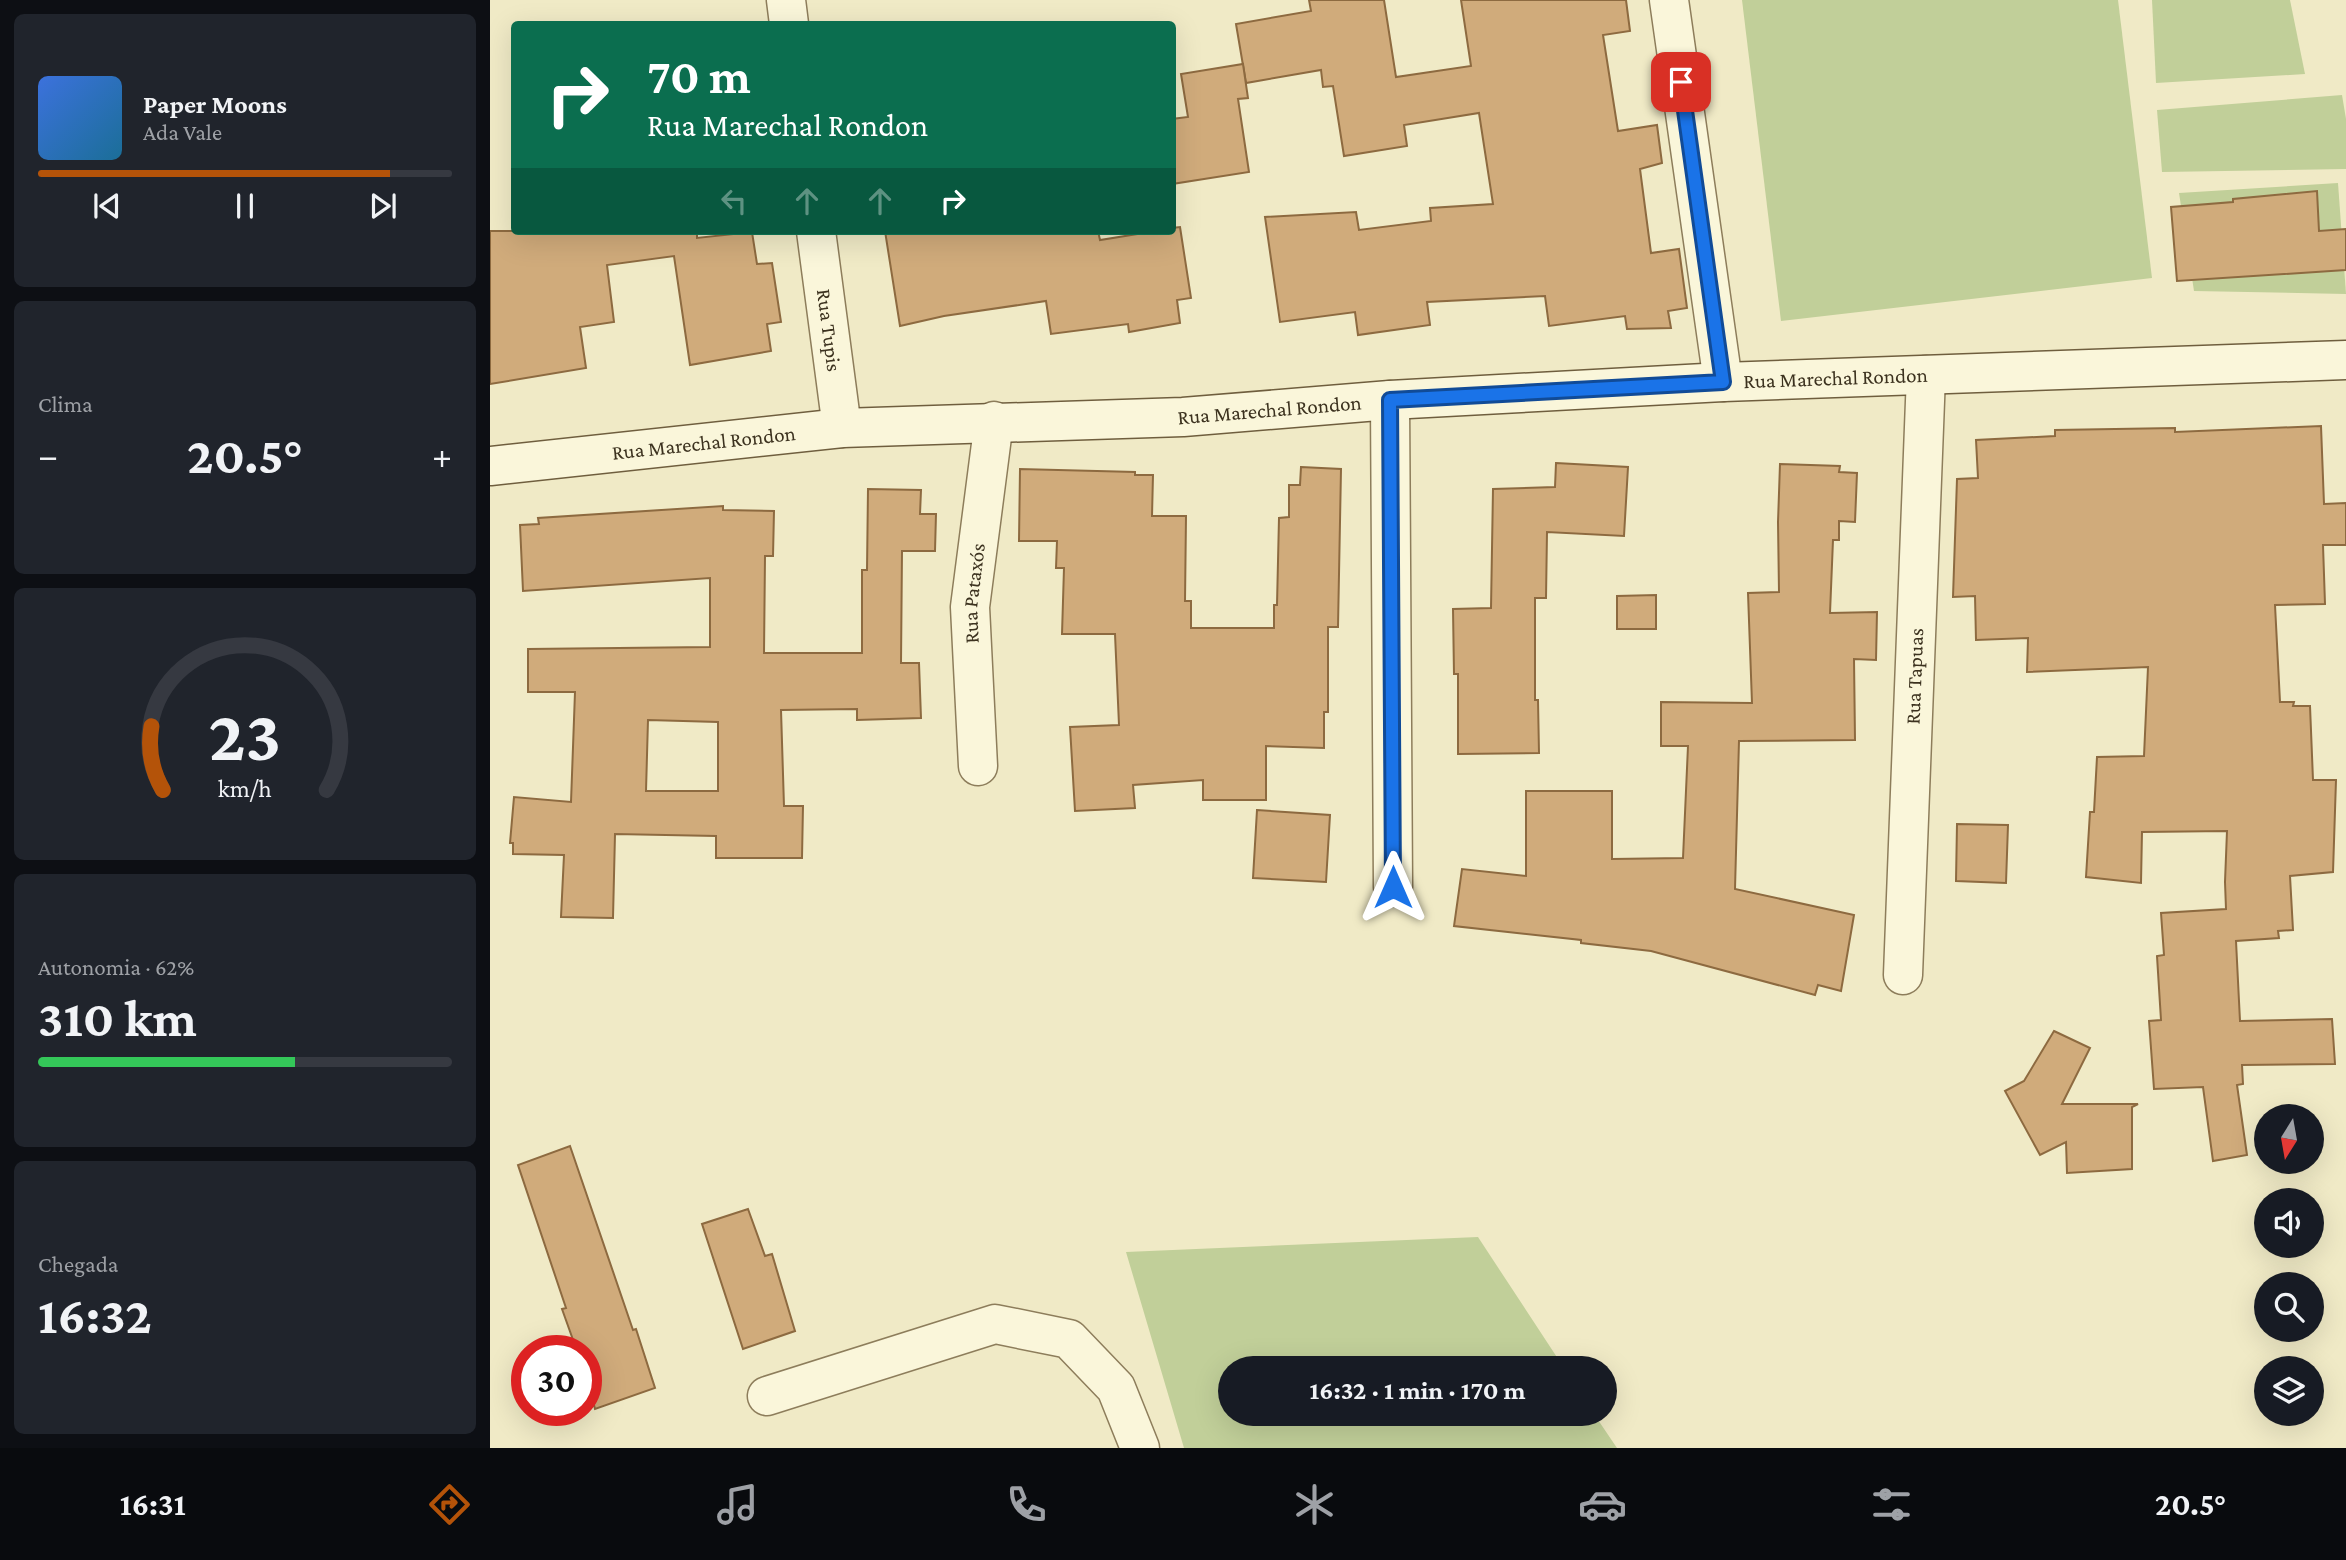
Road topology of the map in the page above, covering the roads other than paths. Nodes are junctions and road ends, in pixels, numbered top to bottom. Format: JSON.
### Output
{"nodes":[{"id":1,"x":786,"y":0,"type":"edge"},
{"id":2,"x":1669,"y":0,"type":"edge"},
{"id":3,"x":789,"y":21,"type":"edge"},
{"id":4,"x":817,"y":235,"type":"edge"},
{"id":5,"x":2346,"y":360,"type":"edge"},
{"id":6,"x":1926,"y":375,"type":"junction"},
{"id":7,"x":1723,"y":382,"type":"junction"},
{"id":8,"x":1390,"y":400,"type":"junction"},
{"id":9,"x":994,"y":421,"type":"junction"},
{"id":10,"x":842,"y":428,"type":"junction"},
{"id":11,"x":490,"y":467,"type":"edge"},
{"id":12,"x":978,"y":766,"type":"dead end"},
{"id":13,"x":1393,"y":887,"type":"dead end"},
{"id":14,"x":1903,"y":975,"type":"dead end"},
{"id":15,"x":767,"y":1396,"type":"dead end"},
{"id":16,"x":1140,"y":1448,"type":"edge"}],
"edges":[{"from":1,"to":3,"type":"street"},
{"from":2,"to":7,"type":"street"},
{"from":4,"to":10,"type":"street","name":"Rua Tupis"},
{"from":5,"to":6,"type":"street","name":"Rua Marechal Rondon"},
{"from":6,"to":7,"type":"street","name":"Rua Marechal Rondon"},
{"from":6,"to":14,"type":"street","name":"Rua Tapuas"},
{"from":7,"to":8,"type":"street","name":"Rua Marechal Rondon"},
{"from":8,"to":9,"type":"street","name":"Rua Marechal Rondon"},
{"from":8,"to":13,"type":"street"},
{"from":9,"to":10,"type":"street","name":"Rua Marechal Rondon"},
{"from":9,"to":12,"type":"street","name":"Rua Pataxós"},
{"from":10,"to":11,"type":"street","name":"Rua Marechal Rondon"},
{"from":15,"to":16,"type":"street"}]}
